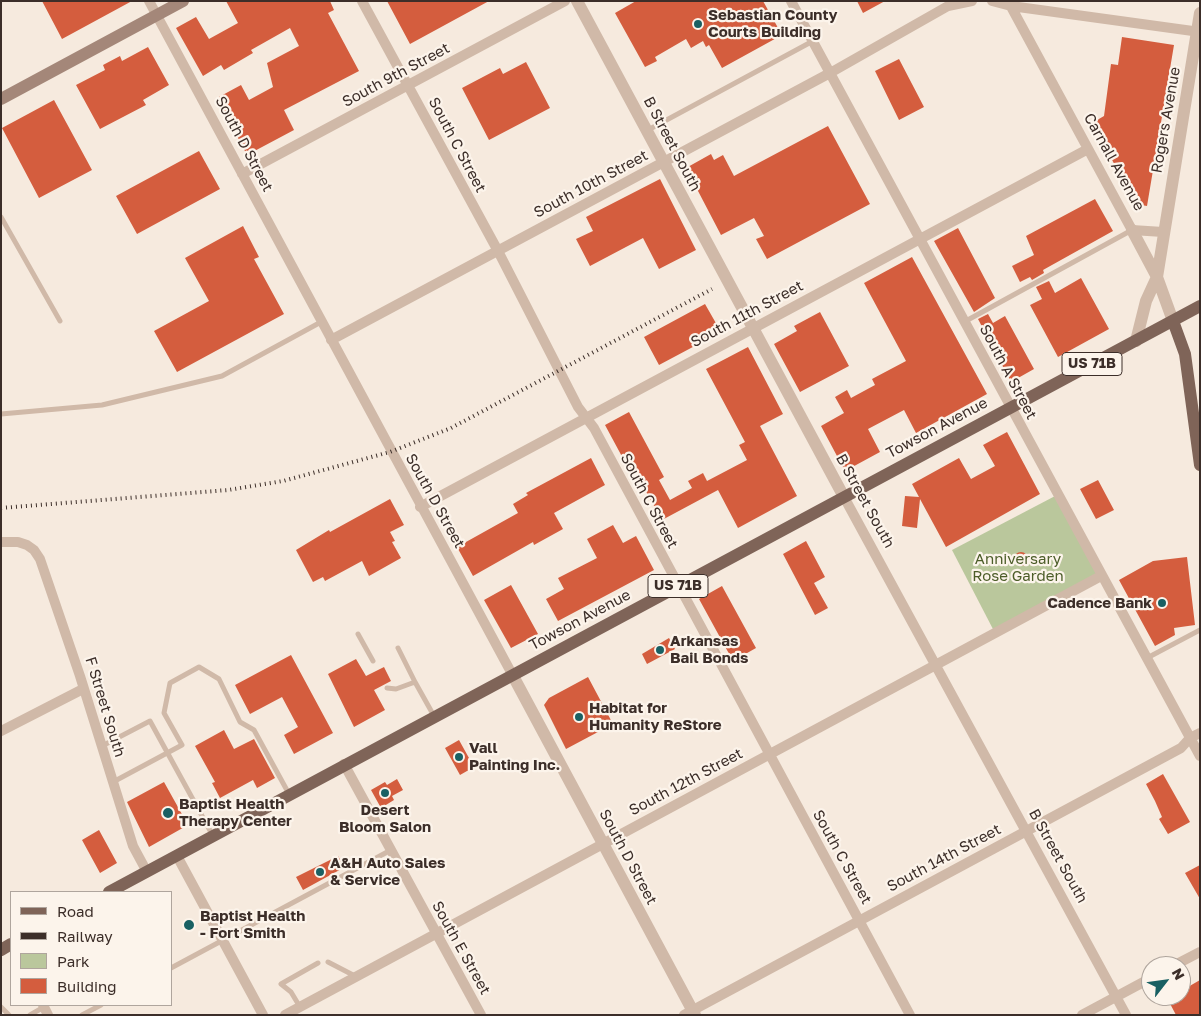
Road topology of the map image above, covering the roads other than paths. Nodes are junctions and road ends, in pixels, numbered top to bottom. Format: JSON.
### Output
{"nodes":[{"id":1,"x":149,"y":1,"type":"edge"},
{"id":2,"x":182,"y":1,"type":"edge"},
{"id":3,"x":362,"y":1,"type":"edge"},
{"id":4,"x":565,"y":1,"type":"edge"},
{"id":5,"x":577,"y":1,"type":"edge"},
{"id":6,"x":791,"y":1,"type":"edge"},
{"id":7,"x":972,"y":1,"type":"edge"},
{"id":8,"x":992,"y":1,"type":"edge"},
{"id":9,"x":1009,"y":4,"type":"edge"},
{"id":10,"x":1200,"y":13,"type":"edge"},
{"id":11,"x":157,"y":15,"type":"junction"},
{"id":12,"x":1198,"y":32,"type":"edge"},
{"id":13,"x":813,"y":41,"type":"junction"},
{"id":14,"x":830,"y":73,"type":"junction"},
{"id":15,"x":408,"y":86,"type":"junction"},
{"id":16,"x":1,"y":99,"type":"edge"},
{"id":17,"x":647,"y":131,"type":"junction"},
{"id":18,"x":1088,"y":149,"type":"junction"},
{"id":19,"x":663,"y":162,"type":"junction"},
{"id":20,"x":242,"y":174,"type":"junction"},
{"id":21,"x":1,"y":217,"type":"edge"},
{"id":22,"x":1132,"y":230,"type":"junction"},
{"id":23,"x":1163,"y":232,"type":"junction"},
{"id":24,"x":919,"y":239,"type":"junction"},
{"id":25,"x":498,"y":251,"type":"junction"},
{"id":26,"x":1157,"y":277,"type":"junction"},
{"id":27,"x":1200,"y":306,"type":"edge"},
{"id":28,"x":60,"y":321,"type":"dead end"},
{"id":29,"x":1174,"y":321,"type":"junction"},
{"id":30,"x":321,"y":322,"type":"junction"},
{"id":31,"x":964,"y":322,"type":"junction"},
{"id":32,"x":753,"y":328,"type":"junction"},
{"id":33,"x":331,"y":340,"type":"junction"},
{"id":34,"x":1136,"y":341,"type":"junction"},
{"id":35,"x":1010,"y":408,"type":"junction"},
{"id":36,"x":1,"y":414,"type":"edge"},
{"id":37,"x":585,"y":417,"type":"junction"},
{"id":38,"x":1200,"y":465,"type":"edge"},
{"id":39,"x":844,"y":497,"type":"junction"},
{"id":40,"x":420,"y":507,"type":"junction"},
{"id":41,"x":1,"y":542,"type":"edge"},
{"id":42,"x":1101,"y":576,"type":"junction"},
{"id":43,"x":678,"y":586,"type":"junction"},
{"id":44,"x":1200,"y":630,"type":"edge"},
{"id":45,"x":358,"y":634,"type":"dead end"},
{"id":46,"x":398,"y":648,"type":"dead end"},
{"id":47,"x":1146,"y":658,"type":"junction"},
{"id":48,"x":373,"y":661,"type":"dead end"},
{"id":49,"x":936,"y":665,"type":"junction"},
{"id":50,"x":512,"y":674,"type":"junction"},
{"id":51,"x":416,"y":682,"type":"junction"},
{"id":52,"x":387,"y":688,"type":"dead end"},
{"id":53,"x":83,"y":689,"type":"junction"},
{"id":54,"x":434,"y":716,"type":"junction"},
{"id":55,"x":1,"y":731,"type":"edge"},
{"id":56,"x":1200,"y":733,"type":"edge"},
{"id":57,"x":1190,"y":738,"type":"junction"},
{"id":58,"x":102,"y":746,"type":"junction"},
{"id":59,"x":167,"y":753,"type":"junction"},
{"id":60,"x":769,"y":754,"type":"junction"},
{"id":61,"x":1200,"y":756,"type":"edge"},
{"id":62,"x":344,"y":764,"type":"junction"},
{"id":63,"x":113,"y":782,"type":"junction"},
{"id":64,"x":289,"y":794,"type":"junction"},
{"id":65,"x":1026,"y":831,"type":"junction"},
{"id":66,"x":213,"y":836,"type":"junction"},
{"id":67,"x":602,"y":844,"type":"junction"},
{"id":68,"x":391,"y":850,"type":"junction"},
{"id":69,"x":177,"y":856,"type":"junction"},
{"id":70,"x":147,"y":872,"type":"junction"},
{"id":71,"x":111,"y":891,"type":"edge"},
{"id":72,"x":859,"y":920,"type":"junction"},
{"id":73,"x":436,"y":933,"type":"junction"},
{"id":74,"x":223,"y":940,"type":"junction"},
{"id":75,"x":328,"y":962,"type":"dead end"},
{"id":76,"x":318,"y":963,"type":"dead end"},
{"id":77,"x":172,"y":967,"type":"edge"},
{"id":78,"x":356,"y":977,"type":"junction"},
{"id":79,"x":1141,"y":983,"type":"edge"},
{"id":80,"x":1116,"y":997,"type":"junction"},
{"id":81,"x":99,"y":1006,"type":"edge"},
{"id":82,"x":1,"y":1007,"type":"edge"},
{"id":83,"x":300,"y":1007,"type":"junction"},
{"id":84,"x":45,"y":1009,"type":"edge"},
{"id":85,"x":690,"y":1013,"type":"edge"},
{"id":86,"x":9,"y":1015,"type":"edge"},
{"id":87,"x":30,"y":1015,"type":"edge"},
{"id":88,"x":82,"y":1015,"type":"edge"},
{"id":89,"x":263,"y":1015,"type":"edge"},
{"id":90,"x":285,"y":1015,"type":"edge"},
{"id":91,"x":480,"y":1015,"type":"edge"},
{"id":92,"x":910,"y":1015,"type":"edge"},
{"id":93,"x":1082,"y":1015,"type":"edge"},
{"id":94,"x":1126,"y":1015,"type":"edge"}],
"edges":[{"from":1,"to":11,"type":"street","name":"South D Street"},
{"from":2,"to":11,"type":"main road"},
{"from":3,"to":15,"type":"street","name":"South C Street"},
{"from":4,"to":15,"type":"street","name":"South 9th Street"},
{"from":5,"to":17,"type":"street","name":"B Street South"},
{"from":6,"to":13,"type":"street","name":"South A Street"},
{"from":7,"to":14,"type":"street","name":"South 10th Street"},
{"from":8,"to":9,"type":"street"},
{"from":9,"to":12,"type":"street"},
{"from":9,"to":18,"type":"street","name":"Carnall Avenue"},
{"from":10,"to":12,"type":"street","name":"Rogers Avenue"},
{"from":11,"to":16,"type":"main road"},
{"from":11,"to":20,"type":"street","name":"South D Street"},
{"from":12,"to":23,"type":"street","name":"Rogers Avenue"},
{"from":13,"to":14,"type":"street","name":"South A Street"},
{"from":13,"to":17,"type":"lane"},
{"from":14,"to":19,"type":"street","name":"South 10th Street"},
{"from":14,"to":24,"type":"street","name":"South A Street"},
{"from":15,"to":20,"type":"street","name":"South 9th Street"},
{"from":15,"to":25,"type":"street","name":"South C Street"},
{"from":17,"to":19,"type":"street","name":"B Street South"},
{"from":18,"to":22,"type":"street","name":"Carnall Avenue"},
{"from":18,"to":24,"type":"street","name":"South 11th Street"},
{"from":19,"to":25,"type":"street","name":"South 10th Street"},
{"from":19,"to":32,"type":"street","name":"B Street South"},
{"from":20,"to":30,"type":"street","name":"South D Street"},
{"from":21,"to":28,"type":"lane"},
{"from":22,"to":23,"type":"street","name":"Carnall Avenue"},
{"from":22,"to":26,"type":"street"},
{"from":22,"to":31,"type":"lane"},
{"from":23,"to":26,"type":"street"},
{"from":24,"to":31,"type":"street","name":"South A Street"},
{"from":24,"to":32,"type":"street","name":"South 11th Street"},
{"from":25,"to":33,"type":"street","name":"South 10th Street"},
{"from":25,"to":37,"type":"street","name":"South C Street"},
{"from":26,"to":29,"type":"street"},
{"from":26,"to":34,"type":"street"},
{"from":27,"to":29,"type":"main road","name":"Towson Avenue","number":"US 71B"},
{"from":29,"to":34,"type":"main road","name":"Towson Avenue","number":"US 71B"},
{"from":29,"to":38,"type":"main road"},
{"from":30,"to":33,"type":"street","name":"South D Street"},
{"from":30,"to":36,"type":"lane"},
{"from":31,"to":35,"type":"street","name":"South A Street"},
{"from":32,"to":37,"type":"street","name":"South 11th Street"},
{"from":32,"to":39,"type":"street","name":"B Street South"},
{"from":33,"to":40,"type":"street","name":"South D Street"},
{"from":34,"to":35,"type":"main road","name":"Towson Avenue","number":"US 71B"},
{"from":35,"to":39,"type":"main road","name":"Towson Avenue","number":"US 71B"},
{"from":35,"to":42,"type":"street","name":"South A Street"},
{"from":37,"to":40,"type":"street","name":"South 11th Street"},
{"from":37,"to":43,"type":"street","name":"South C Street"},
{"from":39,"to":43,"type":"main road","name":"Towson Avenue","number":"US 71B"},
{"from":39,"to":49,"type":"street","name":"B Street South"},
{"from":40,"to":50,"type":"street","name":"South D Street"},
{"from":41,"to":53,"type":"street","name":"F Street South"},
{"from":42,"to":47,"type":"street","name":"South A Street"},
{"from":42,"to":49,"type":"street","name":"South 12th Street"},
{"from":43,"to":50,"type":"main road","name":"Towson Avenue","number":"US 71B"},
{"from":43,"to":60,"type":"street","name":"South C Street"},
{"from":44,"to":47,"type":"lane"},
{"from":45,"to":48,"type":"lane"},
{"from":46,"to":51,"type":"lane"},
{"from":47,"to":57,"type":"street","name":"South A Street"},
{"from":49,"to":60,"type":"street","name":"South 12th Street"},
{"from":49,"to":65,"type":"street","name":"B Street South"},
{"from":50,"to":54,"type":"main road","name":"Towson Avenue","number":"US 71B"},
{"from":50,"to":67,"type":"street","name":"South D Street"},
{"from":51,"to":52,"type":"lane"},
{"from":51,"to":54,"type":"lane"},
{"from":53,"to":55,"type":"street"},
{"from":53,"to":58,"type":"street","name":"F Street South"},
{"from":54,"to":62,"type":"main road","name":"Towson Avenue","number":"US 71B"},
{"from":56,"to":57,"type":"street","name":"South 14th Street"},
{"from":57,"to":61,"type":"street","name":"South A Street"},
{"from":57,"to":65,"type":"street","name":"South 14th Street"},
{"from":58,"to":59,"type":"lane"},
{"from":58,"to":63,"type":"street","name":"F Street South"},
{"from":59,"to":63,"type":"lane"},
{"from":59,"to":64,"type":"lane"},
{"from":59,"to":66,"type":"lane"},
{"from":60,"to":67,"type":"street","name":"South 12th Street"},
{"from":60,"to":72,"type":"street","name":"South C Street"},
{"from":62,"to":64,"type":"main road","name":"Towson Avenue","number":"US 71B"},
{"from":62,"to":68,"type":"street","name":"South E Street"},
{"from":63,"to":70,"type":"street","name":"F Street South"},
{"from":64,"to":66,"type":"main road","name":"Towson Avenue","number":"US 71B"},
{"from":65,"to":72,"type":"street","name":"South 14th Street"},
{"from":65,"to":80,"type":"street","name":"B Street South"},
{"from":66,"to":69,"type":"main road","name":"Towson Avenue","number":"US 71B"},
{"from":67,"to":73,"type":"street","name":"South 12th Street"},
{"from":67,"to":85,"type":"street","name":"South D Street"},
{"from":68,"to":73,"type":"street","name":"South E Street"},
{"from":68,"to":74,"type":"lane"},
{"from":69,"to":70,"type":"main road","name":"Towson Avenue","number":"US 71B"},
{"from":69,"to":74,"type":"street"},
{"from":70,"to":71,"type":"main road","name":"Towson Avenue","number":"US 71B"},
{"from":72,"to":85,"type":"street","name":"South 14th Street"},
{"from":72,"to":92,"type":"street","name":"South C Street"},
{"from":73,"to":78,"type":"street","name":"South 12th Street"},
{"from":73,"to":91,"type":"street","name":"South E Street"},
{"from":74,"to":77,"type":"lane"},
{"from":74,"to":89,"type":"street"},
{"from":75,"to":78,"type":"lane"},
{"from":76,"to":83,"type":"lane"},
{"from":78,"to":83,"type":"street","name":"South 12th Street"},
{"from":79,"to":80,"type":"street"},
{"from":80,"to":93,"type":"street"},
{"from":80,"to":94,"type":"street","name":"B Street South"},
{"from":81,"to":88,"type":"lane"},
{"from":82,"to":86,"type":"lane"},
{"from":83,"to":90,"type":"street","name":"South 12th Street"},
{"from":84,"to":87,"type":"lane"}]}
